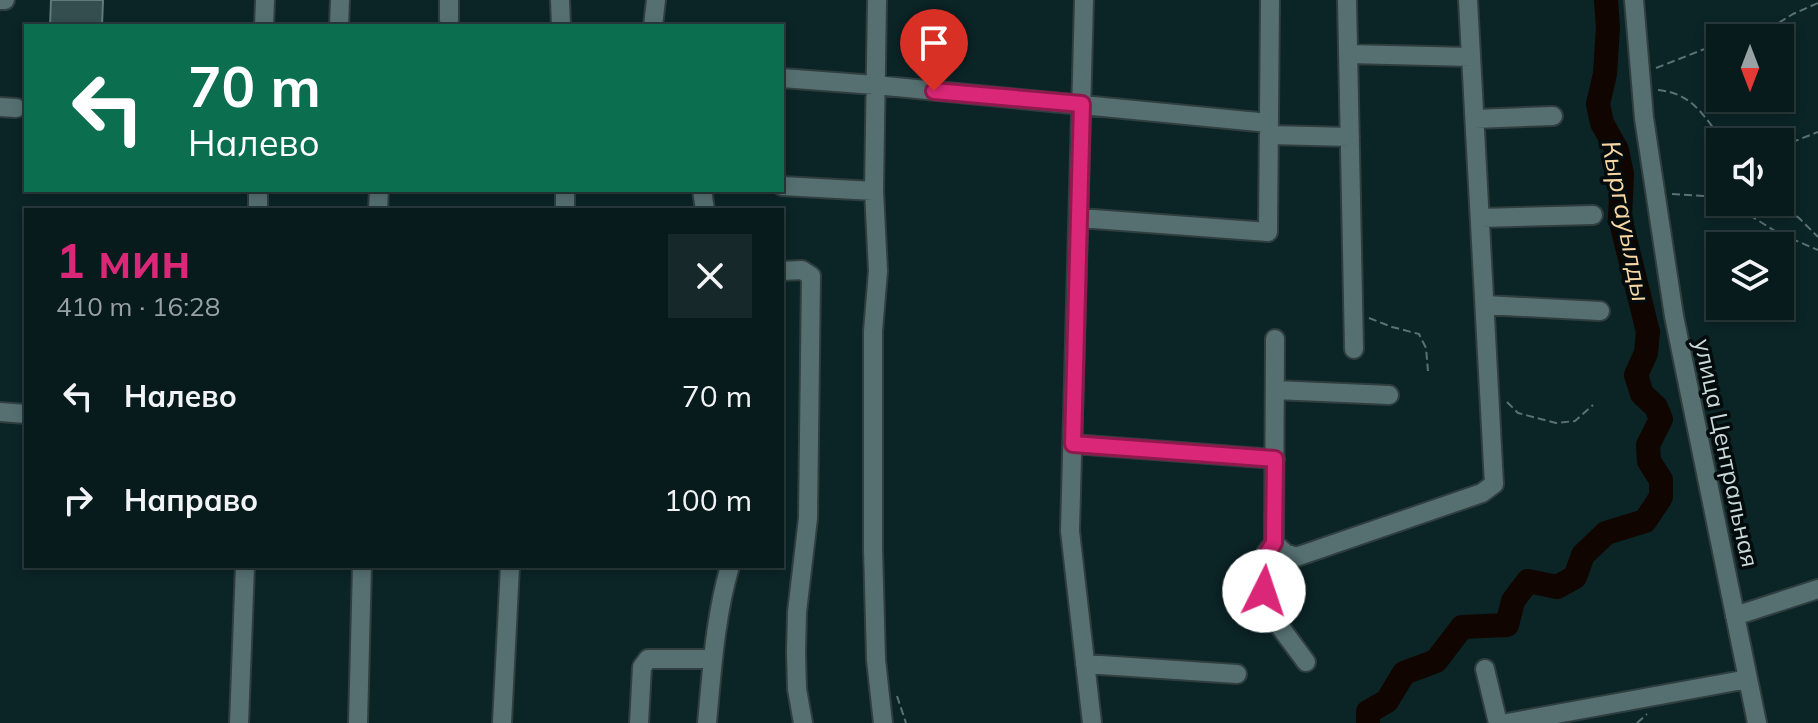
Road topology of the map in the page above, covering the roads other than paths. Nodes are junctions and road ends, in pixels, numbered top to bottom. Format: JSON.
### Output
{"nodes":[{"id":1,"x":265,"y":0,"type":"edge"},
{"id":2,"x":340,"y":0,"type":"edge"},
{"id":3,"x":449,"y":0,"type":"edge"},
{"id":4,"x":560,"y":0,"type":"edge"},
{"id":5,"x":656,"y":0,"type":"edge"},
{"id":6,"x":877,"y":0,"type":"edge"},
{"id":7,"x":1084,"y":0,"type":"edge"},
{"id":8,"x":1270,"y":0,"type":"edge"},
{"id":9,"x":1347,"y":0,"type":"edge"},
{"id":10,"x":1468,"y":0,"type":"edge"},
{"id":11,"x":1634,"y":0,"type":"edge"},
{"id":12,"x":449,"y":20,"type":"dead end"},
{"id":13,"x":264,"y":24,"type":"edge"},
{"id":14,"x":339,"y":24,"type":"edge"},
{"id":15,"x":561,"y":24,"type":"edge"},
{"id":16,"x":653,"y":24,"type":"edge"},
{"id":17,"x":1348,"y":54,"type":"junction"},
{"id":18,"x":1471,"y":57,"type":"junction"},
{"id":19,"x":784,"y":78,"type":"edge"},
{"id":20,"x":875,"y":85,"type":"junction"},
{"id":21,"x":1082,"y":104,"type":"junction"},
{"id":22,"x":1553,"y":116,"type":"dead end"},
{"id":23,"x":1475,"y":119,"type":"junction"},
{"id":24,"x":1269,"y":129,"type":"junction"},
{"id":25,"x":1350,"y":137,"type":"junction"},
{"id":26,"x":784,"y":186,"type":"edge"},
{"id":27,"x":874,"y":191,"type":"junction"},
{"id":28,"x":1593,"y":215,"type":"dead end"},
{"id":29,"x":1080,"y":218,"type":"junction"},
{"id":30,"x":1480,"y":218,"type":"junction"},
{"id":31,"x":784,"y":271,"type":"edge"},
{"id":32,"x":1485,"y":305,"type":"junction"},
{"id":33,"x":1600,"y":311,"type":"dead end"},
{"id":34,"x":1275,"y":339,"type":"dead end"},
{"id":35,"x":1354,"y":349,"type":"dead end"},
{"id":36,"x":1275,"y":390,"type":"junction"},
{"id":37,"x":1389,"y":395,"type":"dead end"},
{"id":38,"x":0,"y":412,"type":"edge"},
{"id":39,"x":24,"y":414,"type":"edge"},
{"id":40,"x":1073,"y":444,"type":"junction"},
{"id":41,"x":1275,"y":459,"type":"junction"},
{"id":42,"x":1274,"y":543,"type":"junction"},
{"id":43,"x":245,"y":568,"type":"edge"},
{"id":44,"x":362,"y":568,"type":"edge"},
{"id":45,"x":510,"y":568,"type":"edge"},
{"id":46,"x":729,"y":568,"type":"edge"},
{"id":47,"x":1818,"y":589,"type":"edge"},
{"id":48,"x":1735,"y":616,"type":"junction"},
{"id":49,"x":713,"y":659,"type":"junction"},
{"id":50,"x":1306,"y":662,"type":"dead end"},
{"id":51,"x":1085,"y":664,"type":"junction"},
{"id":52,"x":1485,"y":669,"type":"dead end"},
{"id":53,"x":1237,"y":674,"type":"dead end"},
{"id":54,"x":1748,"y":679,"type":"junction"},
{"id":55,"x":239,"y":723,"type":"edge"},
{"id":56,"x":358,"y":723,"type":"edge"},
{"id":57,"x":502,"y":723,"type":"edge"},
{"id":58,"x":639,"y":723,"type":"edge"},
{"id":59,"x":707,"y":723,"type":"edge"},
{"id":60,"x":803,"y":723,"type":"edge"},
{"id":61,"x":883,"y":723,"type":"edge"},
{"id":62,"x":1092,"y":723,"type":"edge"},
{"id":63,"x":1498,"y":723,"type":"edge"},
{"id":64,"x":1507,"y":723,"type":"edge"},
{"id":65,"x":1757,"y":723,"type":"edge"}],
"edges":[{"from":1,"to":13,"type":"street"},
{"from":2,"to":14,"type":"street"},
{"from":3,"to":12,"type":"street"},
{"from":4,"to":15,"type":"street"},
{"from":5,"to":16,"type":"street"},
{"from":6,"to":20,"type":"street"},
{"from":7,"to":21,"type":"street"},
{"from":8,"to":24,"type":"street"},
{"from":9,"to":17,"type":"street"},
{"from":10,"to":18,"type":"street"},
{"from":11,"to":48,"type":"street","name":"улица Центральная"},
{"from":17,"to":18,"type":"street"},
{"from":17,"to":25,"type":"street"},
{"from":18,"to":23,"type":"street"},
{"from":19,"to":20,"type":"street"},
{"from":20,"to":21,"type":"street"},
{"from":20,"to":27,"type":"street"},
{"from":21,"to":24,"type":"street"},
{"from":21,"to":29,"type":"street"},
{"from":22,"to":23,"type":"street"},
{"from":23,"to":30,"type":"street"},
{"from":24,"to":25,"type":"street"},
{"from":24,"to":29,"type":"street"},
{"from":25,"to":35,"type":"street"},
{"from":26,"to":27,"type":"street"},
{"from":27,"to":61,"type":"street"},
{"from":28,"to":30,"type":"street"},
{"from":29,"to":40,"type":"street"},
{"from":30,"to":32,"type":"street"},
{"from":31,"to":60,"type":"street"},
{"from":32,"to":33,"type":"street"},
{"from":32,"to":42,"type":"street"},
{"from":34,"to":36,"type":"street"},
{"from":36,"to":37,"type":"street"},
{"from":36,"to":41,"type":"street"},
{"from":38,"to":39,"type":"street"},
{"from":40,"to":41,"type":"street"},
{"from":40,"to":51,"type":"street"},
{"from":41,"to":42,"type":"street"},
{"from":42,"to":50,"type":"street"},
{"from":43,"to":55,"type":"street"},
{"from":44,"to":56,"type":"street"},
{"from":45,"to":57,"type":"street"},
{"from":46,"to":49,"type":"street"},
{"from":47,"to":48,"type":"street"},
{"from":48,"to":54,"type":"street","name":"улица Центральная"},
{"from":49,"to":58,"type":"street"},
{"from":49,"to":59,"type":"street"},
{"from":51,"to":53,"type":"street"},
{"from":51,"to":62,"type":"street"},
{"from":52,"to":63,"type":"street"},
{"from":54,"to":64,"type":"street"},
{"from":54,"to":65,"type":"street","name":"улица Центральная"}]}
